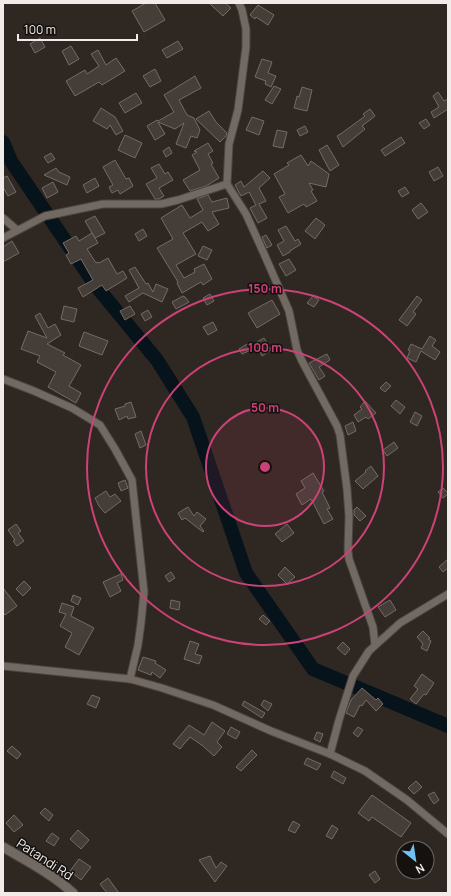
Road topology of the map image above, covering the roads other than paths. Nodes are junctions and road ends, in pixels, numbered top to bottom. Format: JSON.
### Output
{"nodes":[{"id":1,"x":239,"y":3,"type":"edge"},
{"id":2,"x":227,"y":184,"type":"junction"},
{"id":3,"x":3,"y":218,"type":"edge"},
{"id":4,"x":17,"y":230,"type":"junction"},
{"id":5,"x":3,"y":238,"type":"edge"},
{"id":6,"x":3,"y":379,"type":"edge"},
{"id":7,"x":448,"y":594,"type":"edge"},
{"id":8,"x":375,"y":645,"type":"junction"},
{"id":9,"x":3,"y":666,"type":"edge"},
{"id":10,"x":130,"y":679,"type":"junction"},
{"id":11,"x":330,"y":754,"type":"junction"},
{"id":12,"x":448,"y":834,"type":"edge"},
{"id":13,"x":3,"y":847,"type":"edge"},
{"id":14,"x":73,"y":893,"type":"edge"}],
"edges":[{"from":1,"to":2,"type":"street"},
{"from":2,"to":4,"type":"street"},
{"from":2,"to":8,"type":"street"},
{"from":3,"to":4,"type":"street"},
{"from":4,"to":5,"type":"street"},
{"from":6,"to":10,"type":"street"},
{"from":7,"to":8,"type":"street"},
{"from":8,"to":11,"type":"street"},
{"from":9,"to":10,"type":"street"},
{"from":10,"to":11,"type":"street"},
{"from":11,"to":12,"type":"street"},
{"from":13,"to":14,"type":"street","name":"Patandi Rd"}]}
